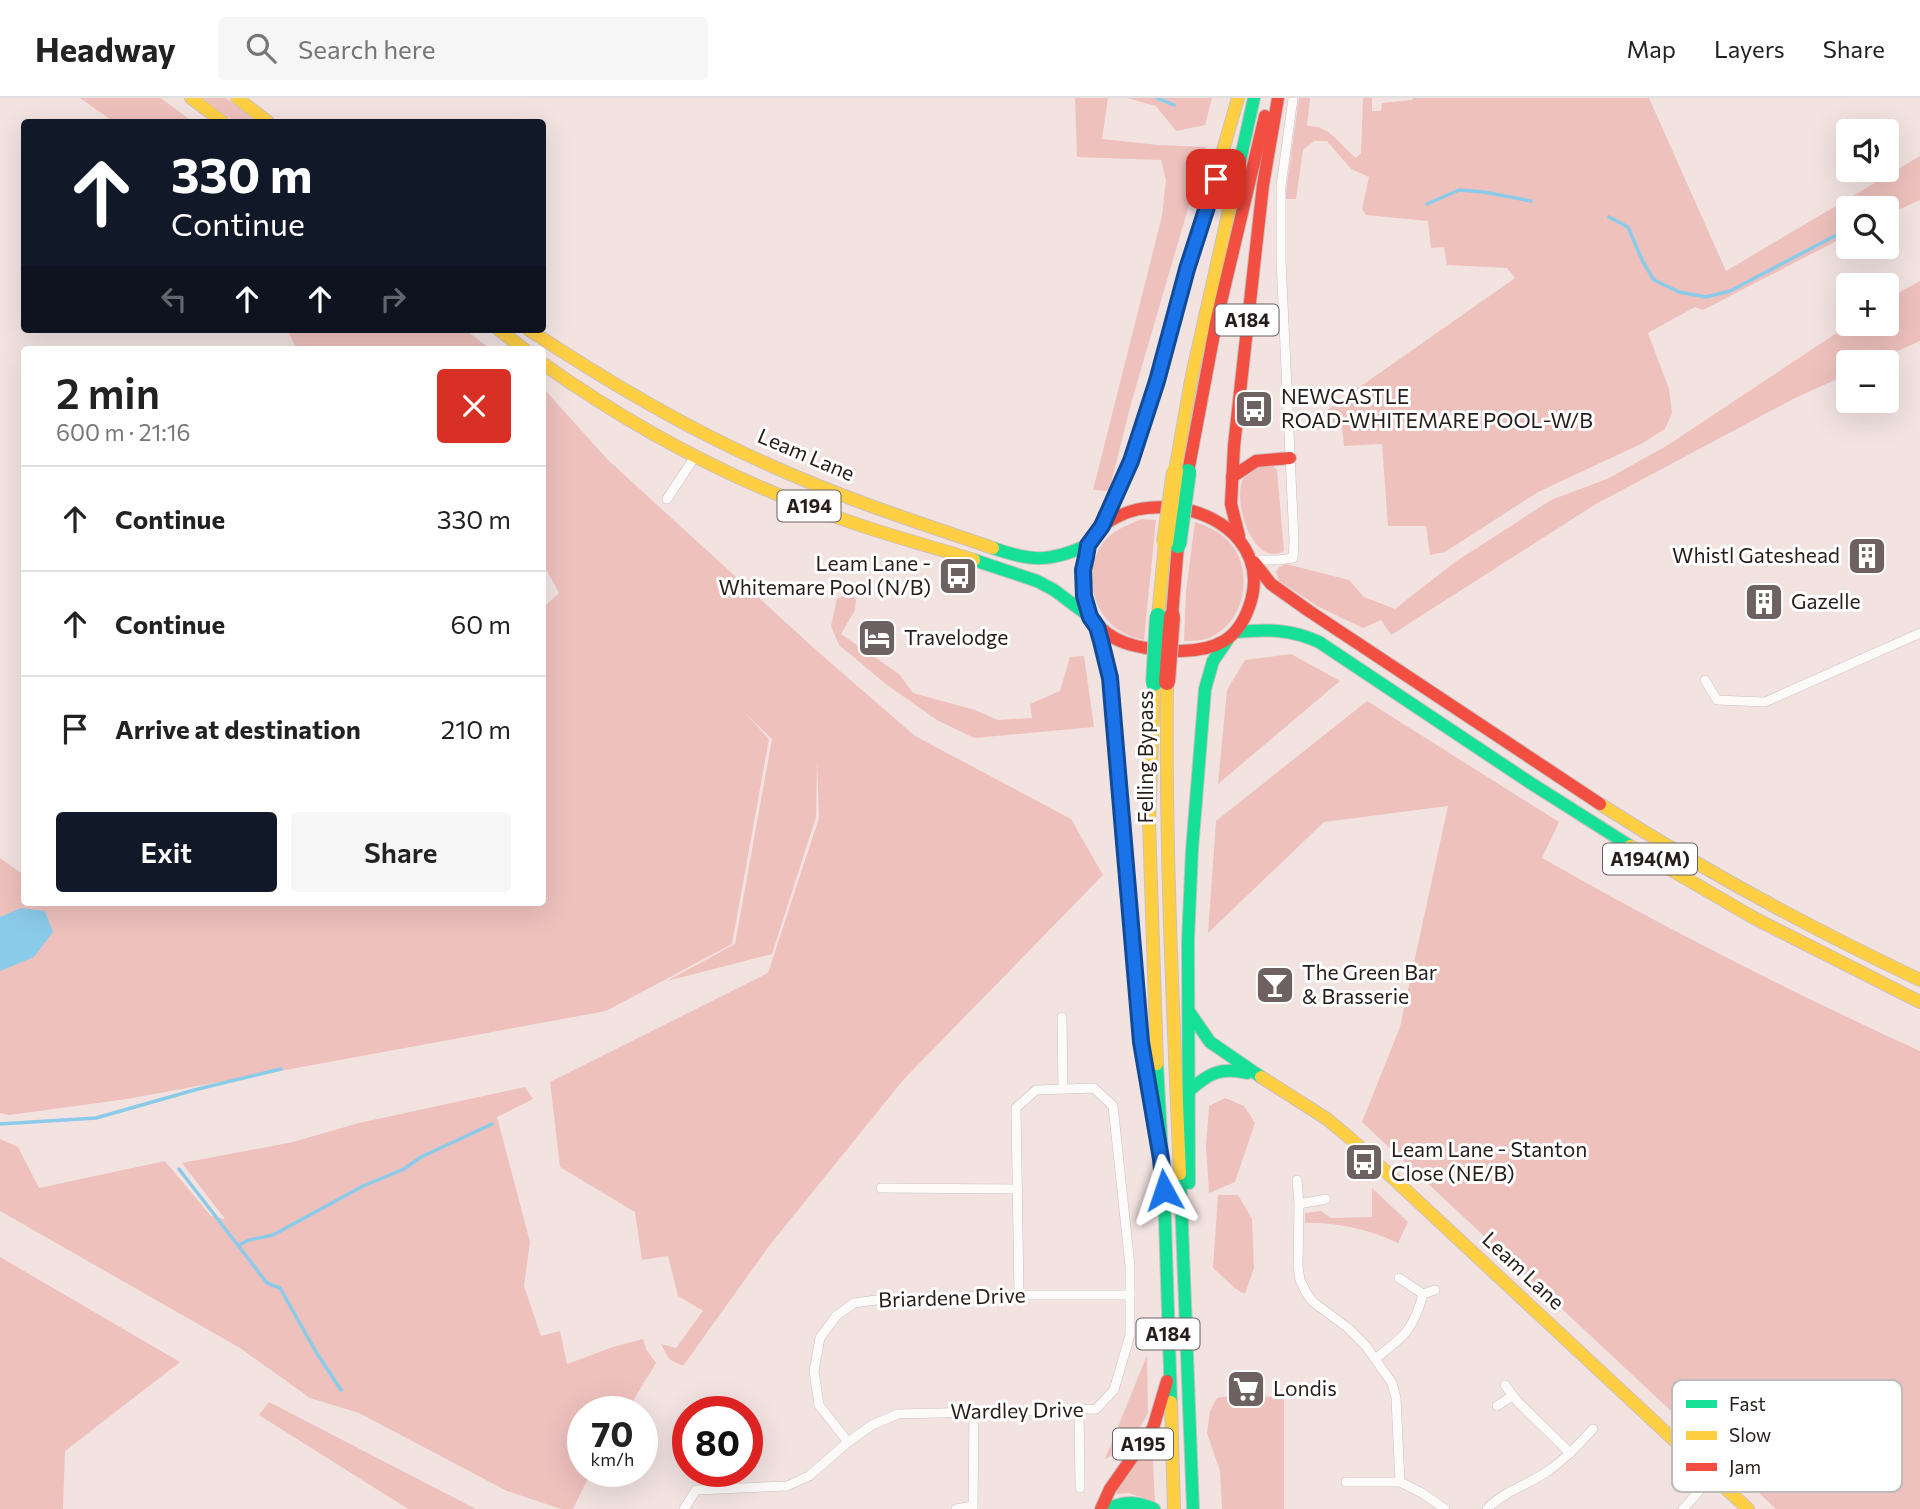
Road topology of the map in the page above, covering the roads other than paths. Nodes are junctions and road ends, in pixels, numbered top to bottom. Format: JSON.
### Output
{"nodes":[{"id":1,"x":191,"y":98,"type":"edge"},
{"id":2,"x":237,"y":98,"type":"edge"},
{"id":3,"x":1238,"y":98,"type":"edge"},
{"id":4,"x":1254,"y":98,"type":"edge"},
{"id":5,"x":1269,"y":98,"type":"edge"},
{"id":6,"x":1278,"y":98,"type":"edge"},
{"id":7,"x":1293,"y":98,"type":"edge"},
{"id":8,"x":219,"y":119,"type":"edge"},
{"id":9,"x":264,"y":119,"type":"edge"},
{"id":10,"x":503,"y":333,"type":"edge"},
{"id":11,"x":534,"y":333,"type":"edge"},
{"id":12,"x":521,"y":346,"type":"edge"},
{"id":13,"x":546,"y":366,"type":"edge"},
{"id":14,"x":694,"y":458,"type":"junction"},
{"id":15,"x":1290,"y":458,"type":"junction"},
{"id":16,"x":1181,"y":471,"type":"junction"},
{"id":17,"x":1232,"y":477,"type":"junction"},
{"id":18,"x":667,"y":499,"type":"dead end"},
{"id":19,"x":1102,"y":526,"type":"junction"},
{"id":20,"x":1241,"y":541,"type":"junction"},
{"id":21,"x":1088,"y":545,"type":"junction"},
{"id":22,"x":1253,"y":560,"type":"junction"},
{"id":23,"x":1093,"y":622,"type":"junction"},
{"id":24,"x":1920,"y":633,"type":"edge"},
{"id":25,"x":1232,"y":635,"type":"junction"},
{"id":26,"x":1706,"y":680,"type":"dead end"},
{"id":27,"x":1160,"y":682,"type":"junction"},
{"id":28,"x":1920,"y":979,"type":"edge"},
{"id":29,"x":1920,"y":1002,"type":"edge"},
{"id":30,"x":1189,"y":1011,"type":"junction"},
{"id":31,"x":1062,"y":1017,"type":"dead end"},
{"id":32,"x":1261,"y":1077,"type":"junction"},
{"id":33,"x":1063,"y":1089,"type":"junction"},
{"id":34,"x":1190,"y":1090,"type":"junction"},
{"id":35,"x":1161,"y":1159,"type":"junction"},
{"id":36,"x":1297,"y":1180,"type":"dead end"},
{"id":37,"x":881,"y":1188,"type":"dead end"},
{"id":38,"x":1018,"y":1189,"type":"junction"},
{"id":39,"x":1326,"y":1199,"type":"dead end"},
{"id":40,"x":1299,"y":1204,"type":"junction"},
{"id":41,"x":1182,"y":1230,"type":"junction"},
{"id":42,"x":1399,"y":1278,"type":"dead end"},
{"id":43,"x":1435,"y":1290,"type":"dead end"},
{"id":44,"x":1423,"y":1294,"type":"junction"},
{"id":45,"x":1019,"y":1295,"type":"junction"},
{"id":46,"x":1130,"y":1295,"type":"junction"},
{"id":47,"x":1376,"y":1358,"type":"junction"},
{"id":48,"x":1170,"y":1372,"type":"junction"},
{"id":49,"x":1505,"y":1385,"type":"dead end"},
{"id":50,"x":1512,"y":1396,"type":"junction"},
{"id":51,"x":1497,"y":1406,"type":"dead end"},
{"id":52,"x":1079,"y":1409,"type":"junction"},
{"id":53,"x":974,"y":1412,"type":"junction"},
{"id":54,"x":1593,"y":1429,"type":"dead end"},
{"id":55,"x":1672,"y":1438,"type":"edge"},
{"id":56,"x":848,"y":1441,"type":"junction"},
{"id":57,"x":1570,"y":1453,"type":"junction"},
{"id":58,"x":1346,"y":1482,"type":"dead end"},
{"id":59,"x":1400,"y":1482,"type":"junction"},
{"id":60,"x":1080,"y":1488,"type":"dead end"},
{"id":61,"x":1698,"y":1492,"type":"edge"},
{"id":62,"x":1730,"y":1492,"type":"edge"},
{"id":63,"x":692,"y":1504,"type":"edge"},
{"id":64,"x":973,"y":1507,"type":"edge"},
{"id":65,"x":684,"y":1509,"type":"edge"},
{"id":66,"x":956,"y":1509,"type":"edge"},
{"id":67,"x":1101,"y":1509,"type":"edge"},
{"id":68,"x":1107,"y":1509,"type":"edge"},
{"id":69,"x":1154,"y":1509,"type":"edge"},
{"id":70,"x":1174,"y":1509,"type":"edge"},
{"id":71,"x":1193,"y":1509,"type":"edge"},
{"id":72,"x":1445,"y":1509,"type":"edge"},
{"id":73,"x":1487,"y":1509,"type":"edge"},
{"id":74,"x":1683,"y":1509,"type":"edge"},
{"id":75,"x":1748,"y":1509,"type":"edge"}],
"edges":[{"from":1,"to":8,"type":"main road"},
{"from":2,"to":9,"type":"main road"},
{"from":3,"to":19,"type":"main road"},
{"from":4,"to":16,"type":"main road","name":"Felling Bypass","number":"A184"},
{"from":5,"to":16,"type":"main road","name":"Felling Bypass","number":"A184"},
{"from":6,"to":17,"type":"main road","number":"A184"},
{"from":7,"to":15,"type":"street"},
{"from":10,"to":12,"type":"main road"},
{"from":11,"to":21,"type":"main road","name":"Leam Lane","number":"A194"},
{"from":13,"to":14,"type":"main road","number":"A194"},
{"from":14,"to":18,"type":"street"},
{"from":14,"to":23,"type":"main road","number":"A194"},
{"from":15,"to":17,"type":"main road"},
{"from":15,"to":22,"type":"street"},
{"from":16,"to":27,"type":"main road","name":"Felling Bypass","number":"A184","bridge":true},
{"from":17,"to":20,"type":"main road","number":"A184"},
{"from":19,"to":20,"type":"main road"},
{"from":19,"to":21,"type":"main road"},
{"from":20,"to":22,"type":"main road"},
{"from":21,"to":23,"type":"main road"},
{"from":22,"to":25,"type":"main road"},
{"from":22,"to":28,"type":"main road","number":"A194(M)"},
{"from":23,"to":25,"type":"main road","number":"A194"},
{"from":23,"to":35,"type":"main road","number":"A184"},
{"from":24,"to":26,"type":"street"},
{"from":25,"to":29,"type":"main road","number":"A194(M)"},
{"from":25,"to":30,"type":"main road","number":"A184"},
{"from":27,"to":35,"type":"main road","name":"Felling Bypass","number":"A184"},
{"from":27,"to":41,"type":"main road","name":"Felling Bypass","number":"A184"},
{"from":30,"to":32,"type":"main road","name":"Leam Lane"},
{"from":30,"to":34,"type":"main road","number":"A184"},
{"from":31,"to":33,"type":"street"},
{"from":32,"to":34,"type":"main road"},
{"from":32,"to":55,"type":"main road","name":"Leam Lane"},
{"from":33,"to":38,"type":"street","name":"Wardley Drive"},
{"from":33,"to":46,"type":"street","name":"Wardley Drive"},
{"from":34,"to":41,"type":"main road","number":"A184"},
{"from":35,"to":48,"type":"main road","name":"Felling Bypass","number":"A184"},
{"from":36,"to":40,"type":"street"},
{"from":37,"to":38,"type":"street"},
{"from":38,"to":45,"type":"street","name":"Wardley Drive"},
{"from":39,"to":40,"type":"street"},
{"from":40,"to":47,"type":"street"},
{"from":41,"to":71,"type":"main road","name":"Felling Bypass","number":"A184"},
{"from":42,"to":44,"type":"street"},
{"from":43,"to":44,"type":"street"},
{"from":44,"to":47,"type":"street"},
{"from":45,"to":46,"type":"street","name":"Briardene Drive"},
{"from":45,"to":56,"type":"street","name":"Briardene Drive"},
{"from":46,"to":52,"type":"street","name":"Wardley Drive"},
{"from":47,"to":59,"type":"street"},
{"from":48,"to":67,"type":"main road","number":"A195"},
{"from":48,"to":70,"type":"main road","name":"Felling Bypass","number":"A184"},
{"from":49,"to":50,"type":"street"},
{"from":50,"to":51,"type":"street"},
{"from":50,"to":57,"type":"street"},
{"from":52,"to":53,"type":"street","name":"Wardley Drive"},
{"from":52,"to":60,"type":"street"},
{"from":53,"to":56,"type":"street","name":"Wardley Drive"},
{"from":53,"to":64,"type":"street"},
{"from":54,"to":57,"type":"street"},
{"from":56,"to":63,"type":"street","name":"Wardley Drive"},
{"from":57,"to":73,"type":"street"},
{"from":58,"to":59,"type":"street"},
{"from":59,"to":72,"type":"street"},
{"from":61,"to":74,"type":"street"},
{"from":62,"to":75,"type":"main road","name":"Leam Lane"},
{"from":63,"to":65,"type":"street"},
{"from":64,"to":66,"type":"street"},
{"from":68,"to":69,"type":"main road"}]}
